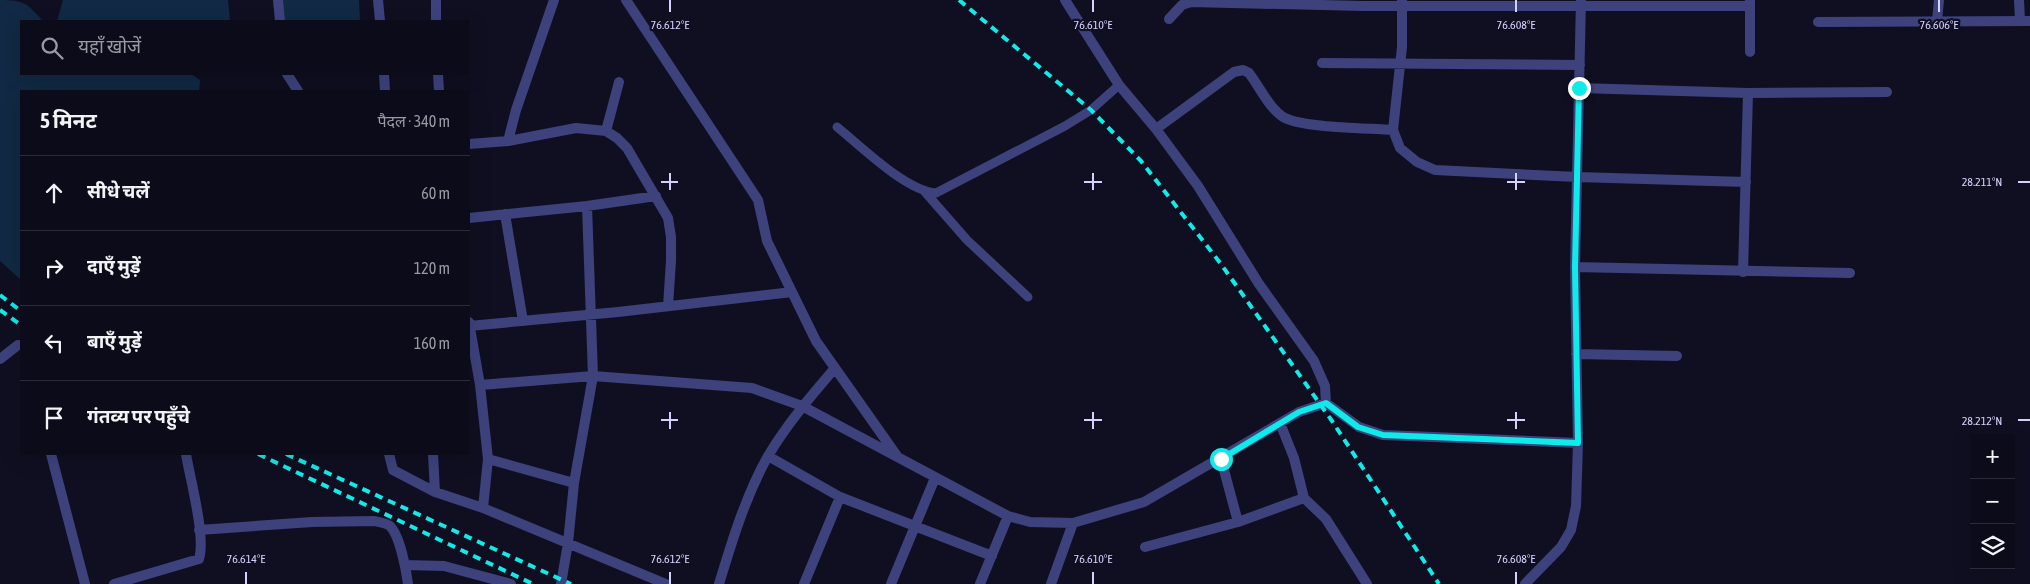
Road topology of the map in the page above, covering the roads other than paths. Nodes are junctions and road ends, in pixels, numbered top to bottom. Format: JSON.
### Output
{"nodes":[{"id":1,"x":278,"y":0,"type":"edge"},
{"id":2,"x":378,"y":0,"type":"edge"},
{"id":3,"x":436,"y":0,"type":"edge"},
{"id":4,"x":554,"y":0,"type":"edge"},
{"id":5,"x":626,"y":0,"type":"edge"},
{"id":6,"x":1065,"y":0,"type":"edge"},
{"id":7,"x":1939,"y":0,"type":"edge"},
{"id":8,"x":2020,"y":0,"type":"edge"},
{"id":9,"x":1186,"y":1,"type":"edge"},
{"id":10,"x":1228,"y":2,"type":"edge"},
{"id":11,"x":1314,"y":3,"type":"edge"},
{"id":12,"x":1402,"y":3,"type":"edge"},
{"id":13,"x":1581,"y":3,"type":"edge"},
{"id":14,"x":1750,"y":3,"type":"edge"},
{"id":15,"x":1169,"y":19,"type":"dead end"},
{"id":16,"x":280,"y":20,"type":"edge"},
{"id":17,"x":380,"y":20,"type":"edge"},
{"id":18,"x":436,"y":20,"type":"edge"},
{"id":19,"x":1938,"y":20,"type":"junction"},
{"id":20,"x":2025,"y":21,"type":"edge"},
{"id":21,"x":1818,"y":22,"type":"dead end"},
{"id":22,"x":1750,"y":52,"type":"dead end"},
{"id":23,"x":1322,"y":63,"type":"dead end"},
{"id":24,"x":1400,"y":63,"type":"junction"},
{"id":25,"x":1580,"y":65,"type":"junction"},
{"id":26,"x":288,"y":75,"type":"edge"},
{"id":27,"x":384,"y":75,"type":"edge"},
{"id":28,"x":438,"y":75,"type":"edge"},
{"id":29,"x":619,"y":82,"type":"dead end"},
{"id":30,"x":1119,"y":85,"type":"junction"},
{"id":31,"x":1579,"y":88,"type":"junction"},
{"id":32,"x":297,"y":90,"type":"edge"},
{"id":33,"x":385,"y":90,"type":"edge"},
{"id":34,"x":438,"y":90,"type":"edge"},
{"id":35,"x":1887,"y":92,"type":"dead end"},
{"id":36,"x":1748,"y":93,"type":"junction"},
{"id":37,"x":837,"y":127,"type":"dead end"},
{"id":38,"x":1156,"y":130,"type":"junction"},
{"id":39,"x":1393,"y":130,"type":"junction"},
{"id":40,"x":606,"y":131,"type":"junction"},
{"id":41,"x":508,"y":141,"type":"junction"},
{"id":42,"x":470,"y":144,"type":"edge"},
{"id":43,"x":1577,"y":178,"type":"junction"},
{"id":44,"x":1746,"y":182,"type":"junction"},
{"id":45,"x":925,"y":192,"type":"junction"},
{"id":46,"x":656,"y":196,"type":"junction"},
{"id":47,"x":588,"y":206,"type":"junction"},
{"id":48,"x":504,"y":214,"type":"junction"},
{"id":49,"x":470,"y":218,"type":"edge"},
{"id":50,"x":1575,"y":267,"type":"junction"},
{"id":51,"x":1743,"y":272,"type":"junction"},
{"id":52,"x":1850,"y":272,"type":"dead end"},
{"id":53,"x":792,"y":292,"type":"junction"},
{"id":54,"x":1028,"y":297,"type":"dead end"},
{"id":55,"x":668,"y":306,"type":"junction"},
{"id":56,"x":592,"y":315,"type":"junction"},
{"id":57,"x":523,"y":321,"type":"junction"},
{"id":58,"x":470,"y":326,"type":"edge"},
{"id":59,"x":470,"y":331,"type":"edge"},
{"id":60,"x":18,"y":345,"type":"dead end"},
{"id":61,"x":1576,"y":354,"type":"junction"},
{"id":62,"x":1677,"y":356,"type":"dead end"},
{"id":63,"x":0,"y":359,"type":"edge"},
{"id":64,"x":835,"y":368,"type":"junction"},
{"id":65,"x":593,"y":376,"type":"junction"},
{"id":66,"x":480,"y":385,"type":"junction"},
{"id":67,"x":1326,"y":403,"type":"junction"},
{"id":68,"x":802,"y":406,"type":"junction"},
{"id":69,"x":1280,"y":423,"type":"junction"},
{"id":70,"x":1578,"y":443,"type":"junction"},
{"id":71,"x":51,"y":455,"type":"edge"},
{"id":72,"x":186,"y":455,"type":"edge"},
{"id":73,"x":389,"y":455,"type":"edge"},
{"id":74,"x":433,"y":455,"type":"edge"},
{"id":75,"x":768,"y":456,"type":"junction"},
{"id":76,"x":488,"y":459,"type":"junction"},
{"id":77,"x":899,"y":459,"type":"junction"},
{"id":78,"x":1221,"y":459,"type":"junction"},
{"id":79,"x":935,"y":478,"type":"junction"},
{"id":80,"x":574,"y":483,"type":"junction"},
{"id":81,"x":435,"y":492,"type":"junction"},
{"id":82,"x":840,"y":497,"type":"junction"},
{"id":83,"x":1304,"y":498,"type":"junction"},
{"id":84,"x":483,"y":508,"type":"junction"},
{"id":85,"x":1008,"y":516,"type":"junction"},
{"id":86,"x":1238,"y":522,"type":"junction"},
{"id":87,"x":1073,"y":523,"type":"junction"},
{"id":88,"x":916,"y":525,"type":"junction"},
{"id":89,"x":199,"y":530,"type":"junction"},
{"id":90,"x":568,"y":543,"type":"junction"},
{"id":91,"x":1146,"y":546,"type":"dead end"},
{"id":92,"x":992,"y":556,"type":"junction"},
{"id":93,"x":405,"y":565,"type":"junction"},
{"id":94,"x":85,"y":584,"type":"edge"},
{"id":95,"x":114,"y":584,"type":"edge"},
{"id":96,"x":408,"y":584,"type":"edge"},
{"id":97,"x":511,"y":584,"type":"edge"},
{"id":98,"x":561,"y":584,"type":"edge"},
{"id":99,"x":666,"y":584,"type":"edge"},
{"id":100,"x":719,"y":584,"type":"edge"},
{"id":101,"x":804,"y":584,"type":"edge"},
{"id":102,"x":891,"y":584,"type":"edge"},
{"id":103,"x":980,"y":584,"type":"edge"},
{"id":104,"x":1051,"y":584,"type":"edge"},
{"id":105,"x":1367,"y":584,"type":"edge"},
{"id":106,"x":1526,"y":584,"type":"edge"}],
"edges":[{"from":1,"to":16,"type":"street"},
{"from":2,"to":17,"type":"street"},
{"from":3,"to":18,"type":"street"},
{"from":4,"to":41,"type":"street"},
{"from":5,"to":53,"type":"street"},
{"from":6,"to":30,"type":"street"},
{"from":7,"to":19,"type":"street"},
{"from":8,"to":20,"type":"street"},
{"from":9,"to":10,"type":"street"},
{"from":9,"to":15,"type":"street"},
{"from":10,"to":11,"type":"street"},
{"from":11,"to":12,"type":"street"},
{"from":12,"to":13,"type":"street"},
{"from":12,"to":24,"type":"street"},
{"from":13,"to":14,"type":"street"},
{"from":13,"to":25,"type":"street"},
{"from":14,"to":22,"type":"street"},
{"from":19,"to":20,"type":"street"},
{"from":19,"to":21,"type":"street"},
{"from":23,"to":24,"type":"street"},
{"from":24,"to":25,"type":"street"},
{"from":24,"to":39,"type":"street"},
{"from":25,"to":31,"type":"street"},
{"from":26,"to":32,"type":"street"},
{"from":27,"to":33,"type":"street"},
{"from":28,"to":34,"type":"street"},
{"from":29,"to":40,"type":"street"},
{"from":30,"to":38,"type":"street"},
{"from":30,"to":45,"type":"lane"},
{"from":31,"to":36,"type":"street"},
{"from":31,"to":43,"type":"street"},
{"from":35,"to":36,"type":"street"},
{"from":36,"to":44,"type":"street"},
{"from":37,"to":45,"type":"lane"},
{"from":38,"to":39,"type":"street"},
{"from":38,"to":67,"type":"street"},
{"from":39,"to":43,"type":"street"},
{"from":40,"to":41,"type":"street"},
{"from":40,"to":46,"type":"street"},
{"from":41,"to":42,"type":"street"},
{"from":43,"to":44,"type":"street"},
{"from":43,"to":50,"type":"street"},
{"from":44,"to":51,"type":"street"},
{"from":45,"to":54,"type":"lane"},
{"from":46,"to":47,"type":"street"},
{"from":46,"to":55,"type":"street"},
{"from":47,"to":48,"type":"street"},
{"from":47,"to":56,"type":"street"},
{"from":48,"to":49,"type":"street"},
{"from":48,"to":57,"type":"street"},
{"from":50,"to":51,"type":"street"},
{"from":50,"to":61,"type":"street"},
{"from":51,"to":52,"type":"street"},
{"from":53,"to":55,"type":"street"},
{"from":53,"to":64,"type":"street"},
{"from":55,"to":56,"type":"street"},
{"from":56,"to":57,"type":"street"},
{"from":56,"to":65,"type":"street"},
{"from":57,"to":58,"type":"street"},
{"from":59,"to":66,"type":"street"},
{"from":60,"to":63,"type":"street"},
{"from":61,"to":62,"type":"street"},
{"from":61,"to":70,"type":"street"},
{"from":64,"to":68,"type":"street"},
{"from":64,"to":77,"type":"street"},
{"from":65,"to":66,"type":"street"},
{"from":65,"to":68,"type":"street"},
{"from":65,"to":80,"type":"street"},
{"from":66,"to":76,"type":"street"},
{"from":67,"to":69,"type":"street"},
{"from":67,"to":70,"type":"street"},
{"from":68,"to":75,"type":"street"},
{"from":68,"to":77,"type":"street"},
{"from":69,"to":78,"type":"street"},
{"from":69,"to":83,"type":"street"},
{"from":70,"to":106,"type":"street"},
{"from":71,"to":94,"type":"street"},
{"from":72,"to":89,"type":"street"},
{"from":73,"to":81,"type":"street"},
{"from":74,"to":81,"type":"street"},
{"from":75,"to":82,"type":"street"},
{"from":75,"to":100,"type":"street"},
{"from":76,"to":80,"type":"street"},
{"from":76,"to":84,"type":"street"},
{"from":77,"to":79,"type":"street"},
{"from":78,"to":86,"type":"street"},
{"from":78,"to":87,"type":"street"},
{"from":79,"to":85,"type":"street"},
{"from":79,"to":88,"type":"street"},
{"from":80,"to":90,"type":"street"},
{"from":81,"to":84,"type":"street"},
{"from":82,"to":88,"type":"street"},
{"from":82,"to":101,"type":"street"},
{"from":83,"to":86,"type":"street"},
{"from":83,"to":105,"type":"street"},
{"from":84,"to":90,"type":"street"},
{"from":85,"to":87,"type":"street"},
{"from":85,"to":92,"type":"street"},
{"from":86,"to":91,"type":"street"},
{"from":87,"to":104,"type":"street"},
{"from":88,"to":92,"type":"street"},
{"from":88,"to":102,"type":"street"},
{"from":89,"to":93,"type":"street"},
{"from":89,"to":95,"type":"street"},
{"from":90,"to":98,"type":"street"},
{"from":90,"to":99,"type":"street"},
{"from":92,"to":103,"type":"street"},
{"from":93,"to":96,"type":"street"},
{"from":93,"to":97,"type":"street"}]}
